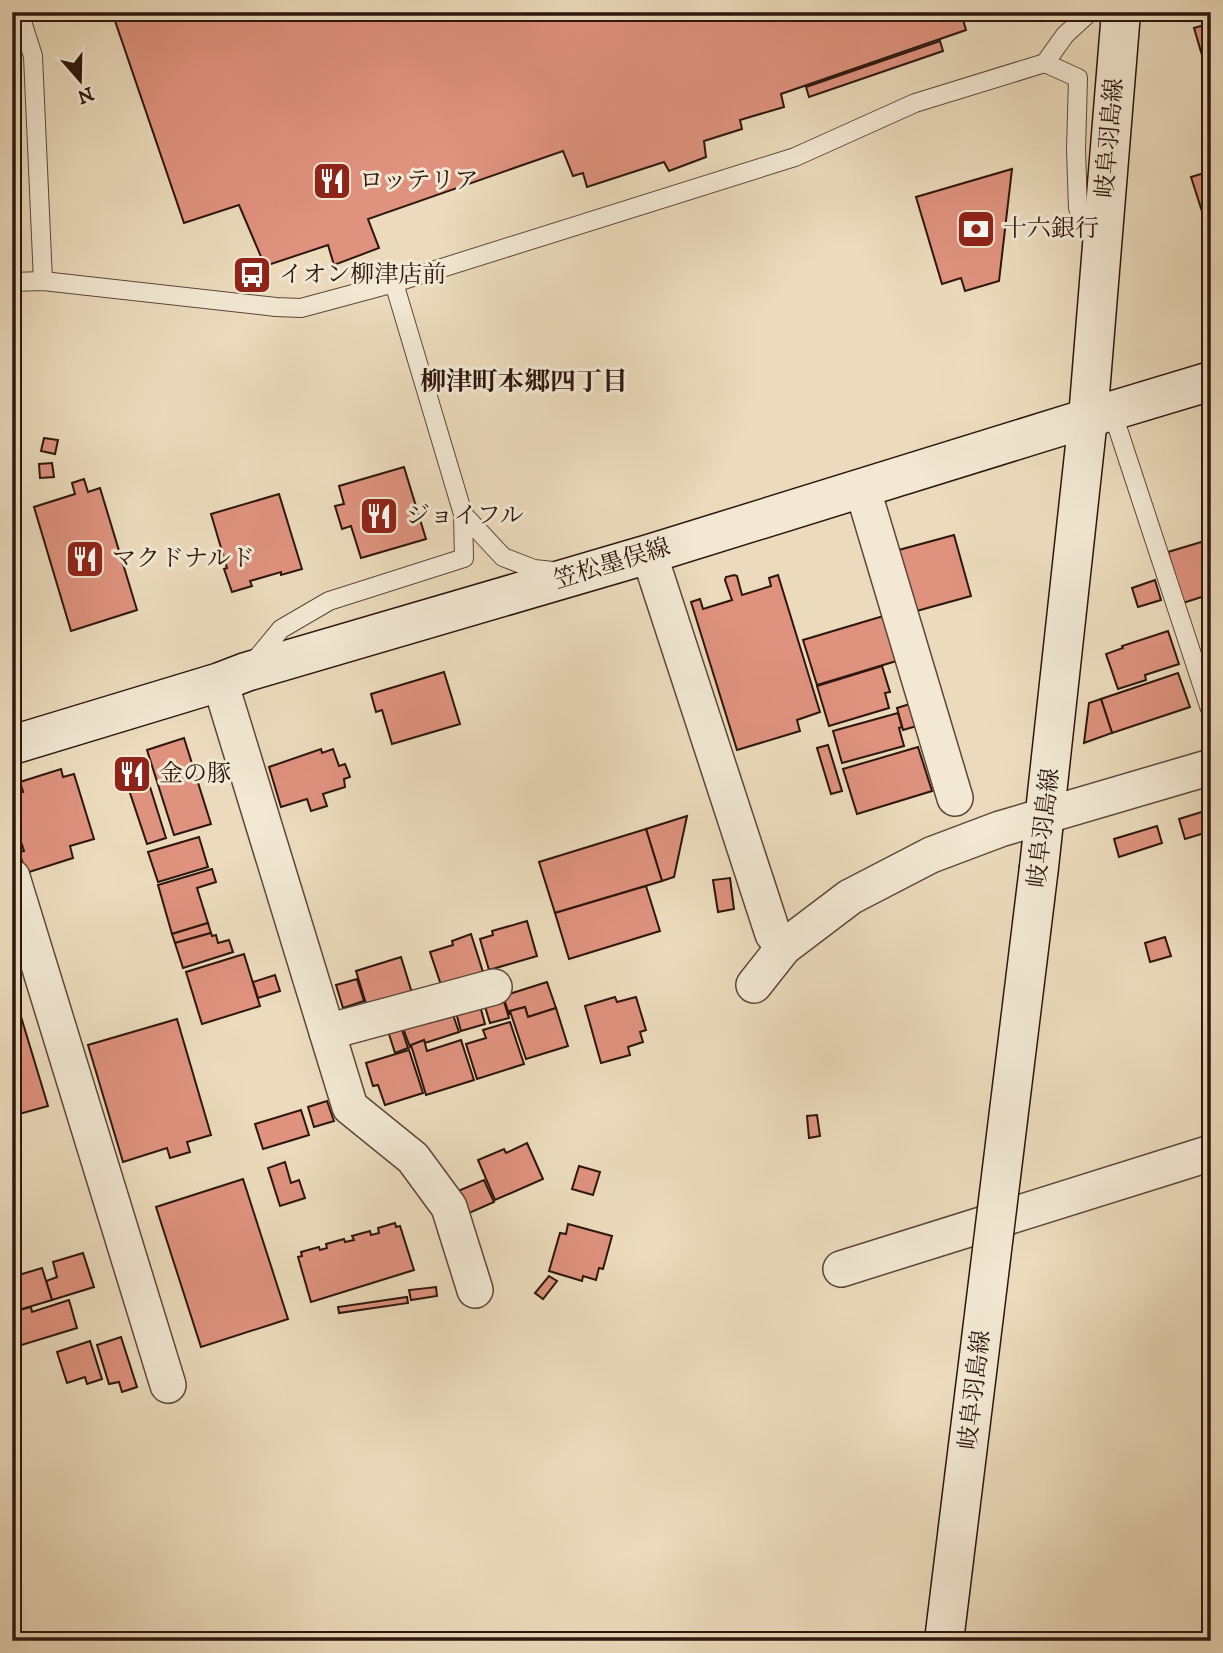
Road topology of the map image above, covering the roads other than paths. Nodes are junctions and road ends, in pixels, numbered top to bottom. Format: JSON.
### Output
{"nodes":[{"id":1,"x":19,"y":12,"type":"edge"},
{"id":2,"x":1090,"y":12,"type":"edge"},
{"id":3,"x":1121,"y":12,"type":"edge"},
{"id":4,"x":1045,"y":63,"type":"junction"},
{"id":5,"x":1101,"y":246,"type":"junction"},
{"id":6,"x":43,"y":281,"type":"junction"},
{"id":7,"x":12,"y":282,"type":"edge"},
{"id":8,"x":394,"y":283,"type":"junction"},
{"id":9,"x":1211,"y":382,"type":"edge"},
{"id":10,"x":1100,"y":414,"type":"junction"},
{"id":11,"x":862,"y":487,"type":"junction"},
{"id":12,"x":463,"y":514,"type":"junction"},
{"id":13,"x":649,"y":554,"type":"junction"},
{"id":14,"x":582,"y":574,"type":"junction"},
{"id":15,"x":233,"y":677,"type":"junction"},
{"id":16,"x":1210,"y":709,"type":"edge"},
{"id":17,"x":12,"y":745,"type":"edge"},
{"id":18,"x":1211,"y":767,"type":"edge"},
{"id":19,"x":955,"y":798,"type":"dead end"},
{"id":20,"x":1045,"y":817,"type":"junction"},
{"id":21,"x":12,"y":877,"type":"edge"},
{"id":22,"x":784,"y":947,"type":"junction"},
{"id":23,"x":754,"y":985,"type":"dead end"},
{"id":24,"x":494,"y":987,"type":"dead end"},
{"id":25,"x":327,"y":1032,"type":"junction"},
{"id":26,"x":1211,"y":1153,"type":"edge"},
{"id":27,"x":841,"y":1269,"type":"dead end"},
{"id":28,"x":475,"y":1290,"type":"dead end"},
{"id":29,"x":168,"y":1385,"type":"dead end"},
{"id":30,"x":944,"y":1641,"type":"edge"}],
"edges":[{"from":1,"to":6,"type":"lane"},
{"from":2,"to":4,"type":"lane"},
{"from":3,"to":5,"type":"main road","name":"岐阜羽島線"},
{"from":4,"to":5,"type":"lane"},
{"from":4,"to":8,"type":"lane"},
{"from":5,"to":10,"type":"main road","name":"岐阜羽島線"},
{"from":6,"to":7,"type":"lane"},
{"from":6,"to":8,"type":"lane"},
{"from":8,"to":12,"type":"lane"},
{"from":9,"to":10,"type":"main road","name":"笠松墨俣線"},
{"from":10,"to":11,"type":"main road","name":"笠松墨俣線"},
{"from":10,"to":16,"type":"lane"},
{"from":10,"to":20,"type":"main road","name":"岐阜羽島線"},
{"from":11,"to":13,"type":"main road","name":"笠松墨俣線"},
{"from":11,"to":19,"type":"street"},
{"from":12,"to":14,"type":"lane"},
{"from":12,"to":15,"type":"lane"},
{"from":13,"to":14,"type":"main road","name":"笠松墨俣線"},
{"from":13,"to":22,"type":"street"},
{"from":14,"to":15,"type":"main road","name":"笠松墨俣線"},
{"from":15,"to":17,"type":"main road","name":"笠松墨俣線"},
{"from":15,"to":25,"type":"street"},
{"from":18,"to":20,"type":"street"},
{"from":20,"to":22,"type":"street"},
{"from":20,"to":30,"type":"main road","name":"岐阜羽島線","bridge":true},
{"from":21,"to":29,"type":"street"},
{"from":22,"to":23,"type":"street"},
{"from":24,"to":25,"type":"street"},
{"from":25,"to":28,"type":"street"},
{"from":26,"to":27,"type":"street"}]}
